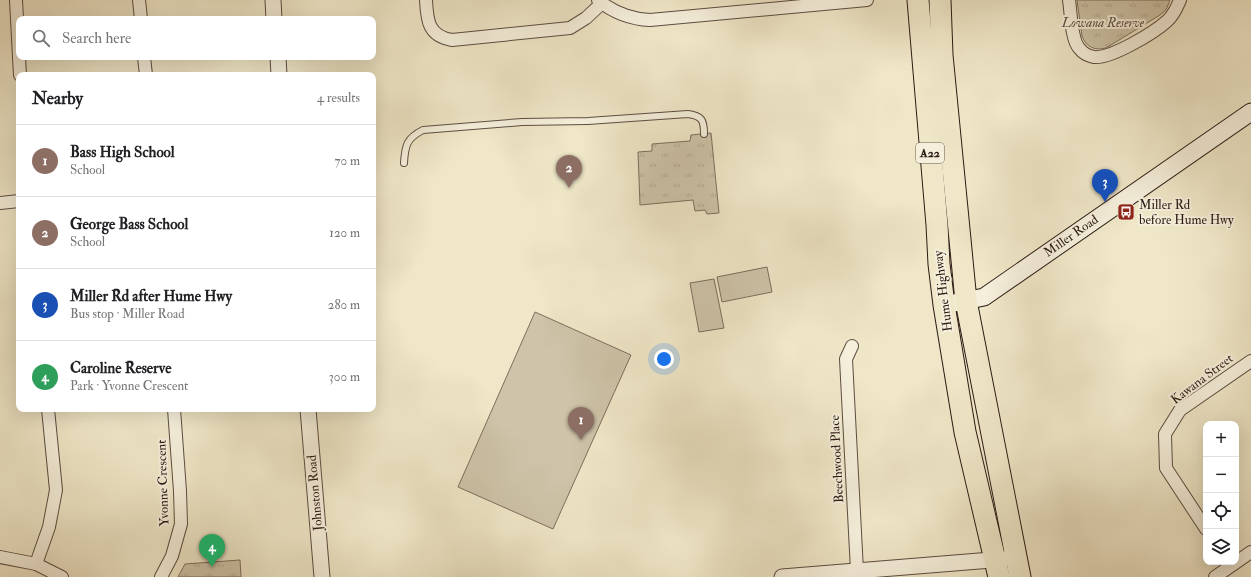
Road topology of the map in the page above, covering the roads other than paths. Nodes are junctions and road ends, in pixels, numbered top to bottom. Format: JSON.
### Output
{"nodes":[{"id":1,"x":16,"y":0,"type":"edge"},
{"id":2,"x":139,"y":0,"type":"edge"},
{"id":3,"x":273,"y":0,"type":"edge"},
{"id":4,"x":426,"y":0,"type":"edge"},
{"id":5,"x":867,"y":0,"type":"edge"},
{"id":6,"x":918,"y":0,"type":"edge"},
{"id":7,"x":940,"y":0,"type":"edge"},
{"id":8,"x":1069,"y":0,"type":"edge"},
{"id":9,"x":1180,"y":0,"type":"edge"},
{"id":10,"x":600,"y":1,"type":"edge"},
{"id":11,"x":801,"y":3,"type":"edge"},
{"id":12,"x":17,"y":16,"type":"edge"},
{"id":13,"x":141,"y":16,"type":"edge"},
{"id":14,"x":274,"y":16,"type":"edge"},
{"id":15,"x":19,"y":60,"type":"edge"},
{"id":16,"x":144,"y":60,"type":"edge"},
{"id":17,"x":278,"y":60,"type":"edge"},
{"id":18,"x":20,"y":72,"type":"edge"},
{"id":19,"x":146,"y":72,"type":"edge"},
{"id":20,"x":279,"y":72,"type":"edge"},
{"id":21,"x":1251,"y":112,"type":"edge"},
{"id":22,"x":704,"y":134,"type":"dead end"},
{"id":23,"x":404,"y":163,"type":"dead end"},
{"id":24,"x":16,"y":201,"type":"edge"},
{"id":25,"x":0,"y":203,"type":"edge"},
{"id":26,"x":966,"y":301,"type":"junction"},
{"id":27,"x":944,"y":305,"type":"junction"},
{"id":28,"x":852,"y":346,"type":"dead end"},
{"id":29,"x":1251,"y":361,"type":"edge"},
{"id":30,"x":48,"y":412,"type":"edge"},
{"id":31,"x":174,"y":412,"type":"edge"},
{"id":32,"x":308,"y":412,"type":"edge"},
{"id":33,"x":1203,"y":524,"type":"edge"},
{"id":34,"x":1251,"y":552,"type":"edge"},
{"id":35,"x":0,"y":557,"type":"edge"},
{"id":36,"x":1239,"y":559,"type":"edge"},
{"id":37,"x":36,"y":564,"type":"junction"},
{"id":38,"x":1004,"y":565,"type":"edge"},
{"id":39,"x":1229,"y":565,"type":"edge"},
{"id":40,"x":857,"y":571,"type":"junction"},
{"id":41,"x":894,"y":572,"type":"edge"},
{"id":42,"x":62,"y":577,"type":"edge"},
{"id":43,"x":161,"y":577,"type":"edge"},
{"id":44,"x":322,"y":577,"type":"edge"},
{"id":45,"x":782,"y":577,"type":"edge"},
{"id":46,"x":1020,"y":577,"type":"edge"},
{"id":47,"x":1215,"y":577,"type":"edge"}],
"edges":[{"from":1,"to":12,"type":"street"},
{"from":2,"to":13,"type":"street"},
{"from":3,"to":14,"type":"street"},
{"from":4,"to":10,"type":"street"},
{"from":5,"to":11,"type":"street"},
{"from":6,"to":27,"type":"highway","name":"Hume Highway","number":"A22"},
{"from":7,"to":26,"type":"highway","name":"Hume Highway","number":"A22"},
{"from":8,"to":9,"type":"street"},
{"from":10,"to":11,"type":"street"},
{"from":15,"to":18,"type":"street"},
{"from":16,"to":19,"type":"street"},
{"from":17,"to":20,"type":"street"},
{"from":21,"to":26,"type":"main road","name":"Miller Road"},
{"from":22,"to":23,"type":"lane"},
{"from":24,"to":25,"type":"street"},
{"from":26,"to":27,"type":"main road","name":"Miller Road"},
{"from":26,"to":38,"type":"highway","name":"Hume Highway","number":"A22"},
{"from":27,"to":38,"type":"highway","name":"Hume Highway","number":"A22"},
{"from":28,"to":40,"type":"street","name":"Beechwood Place"},
{"from":29,"to":33,"type":"street","name":"Kawana Street"},
{"from":30,"to":37,"type":"street"},
{"from":31,"to":43,"type":"street","name":"Yvonne Crescent"},
{"from":32,"to":44,"type":"street","name":"Johnston Road"},
{"from":34,"to":36,"type":"street"},
{"from":35,"to":37,"type":"street"},
{"from":37,"to":42,"type":"street"},
{"from":38,"to":41,"type":"street"},
{"from":38,"to":46,"type":"highway","name":"Hume Highway","number":"A22"},
{"from":39,"to":47,"type":"street"},
{"from":40,"to":41,"type":"street"},
{"from":40,"to":45,"type":"street"}]}
